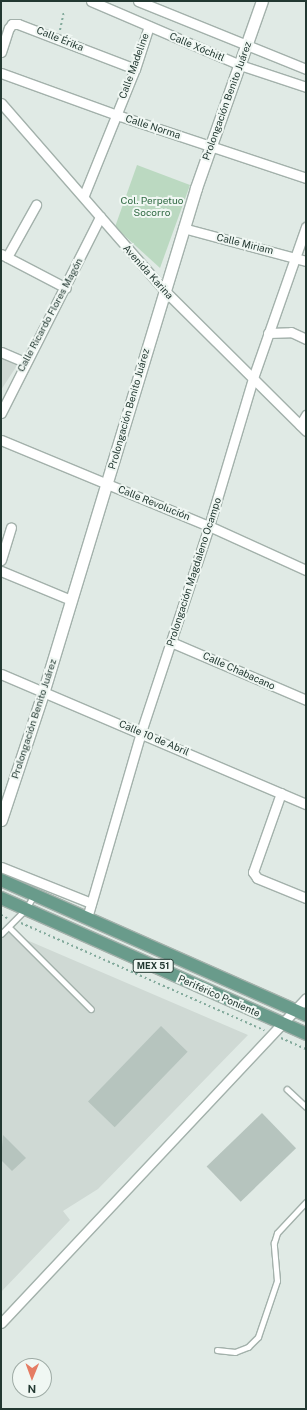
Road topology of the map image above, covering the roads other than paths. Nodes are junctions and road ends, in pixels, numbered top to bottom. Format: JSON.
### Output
{"nodes":[{"id":1,"x":91,"y":1,"type":"edge"},
{"id":2,"x":138,"y":1,"type":"edge"},
{"id":3,"x":262,"y":1,"type":"edge"},
{"id":4,"x":148,"y":26,"type":"junction"},
{"id":5,"x":247,"y":46,"type":"junction"},
{"id":6,"x":1,"y":52,"type":"edge"},
{"id":7,"x":240,"y":65,"type":"junction"},
{"id":8,"x":135,"y":69,"type":"junction"},
{"id":9,"x":306,"y":69,"type":"edge"},
{"id":10,"x":1,"y":73,"type":"edge"},
{"id":11,"x":306,"y":87,"type":"edge"},
{"id":12,"x":1,"y":102,"type":"edge"},
{"id":13,"x":116,"y":115,"type":"junction"},
{"id":14,"x":212,"y":146,"type":"junction"},
{"id":15,"x":306,"y":178,"type":"edge"},
{"id":16,"x":84,"y":196,"type":"junction"},
{"id":17,"x":36,"y":205,"type":"dead end"},
{"id":18,"x":100,"y":217,"type":"junction"},
{"id":19,"x":306,"y":227,"type":"edge"},
{"id":20,"x":183,"y":228,"type":"junction"},
{"id":21,"x":4,"y":256,"type":"edge"},
{"id":22,"x":294,"y":257,"type":"junction"},
{"id":23,"x":306,"y":261,"type":"edge"},
{"id":24,"x":66,"y":288,"type":"junction"},
{"id":25,"x":164,"y":290,"type":"junction"},
{"id":26,"x":268,"y":333,"type":"junction"},
{"id":27,"x":306,"y":339,"type":"edge"},
{"id":28,"x":1,"y":352,"type":"edge"},
{"id":29,"x":25,"y":362,"type":"junction"},
{"id":30,"x":253,"y":378,"type":"junction"},
{"id":31,"x":1,"y":413,"type":"edge"},
{"id":32,"x":306,"y":415,"type":"edge"},
{"id":33,"x":303,"y":428,"type":"edge"},
{"id":34,"x":1,"y":440,"type":"edge"},
{"id":35,"x":107,"y":484,"type":"junction"},
{"id":36,"x":209,"y":526,"type":"junction"},
{"id":37,"x":11,"y":527,"type":"dead end"},
{"id":38,"x":1,"y":560,"type":"edge"},
{"id":39,"x":306,"y":570,"type":"edge"},
{"id":40,"x":1,"y":571,"type":"edge"},
{"id":41,"x":71,"y":600,"type":"junction"},
{"id":42,"x":171,"y":642,"type":"junction"},
{"id":43,"x":1,"y":674,"type":"edge"},
{"id":44,"x":44,"y":690,"type":"junction"},
{"id":45,"x":306,"y":700,"type":"edge"},
{"id":46,"x":141,"y":732,"type":"junction"},
{"id":47,"x":281,"y":793,"type":"junction"},
{"id":48,"x":306,"y":804,"type":"edge"},
{"id":49,"x":1,"y":820,"type":"edge"},
{"id":50,"x":1,"y":867,"type":"edge"},
{"id":51,"x":1,"y":880,"type":"edge"},
{"id":52,"x":34,"y":895,"type":"junction"},
{"id":53,"x":1,"y":898,"type":"edge"},
{"id":54,"x":306,"y":898,"type":"edge"},
{"id":55,"x":91,"y":903,"type":"junction"},
{"id":56,"x":26,"y":909,"type":"junction"},
{"id":57,"x":87,"y":918,"type":"junction"},
{"id":58,"x":9,"y":927,"type":"junction"},
{"id":59,"x":1,"y":934,"type":"edge"},
{"id":60,"x":306,"y":998,"type":"edge"},
{"id":61,"x":91,"y":1008,"type":"dead end"},
{"id":62,"x":294,"y":1010,"type":"junction"},
{"id":63,"x":306,"y":1015,"type":"edge"},
{"id":64,"x":282,"y":1024,"type":"junction"},
{"id":65,"x":306,"y":1034,"type":"edge"},
{"id":66,"x":287,"y":1089,"type":"dead end"},
{"id":67,"x":306,"y":1107,"type":"edge"},
{"id":68,"x":306,"y":1202,"type":"edge"},
{"id":69,"x":1,"y":1323,"type":"edge"},
{"id":70,"x":217,"y":1350,"type":"dead end"}],
"edges":[{"from":1,"to":4,"type":"street","name":"Calle Xóchitl"},
{"from":2,"to":5,"type":"street","name":"Calle Xóchitl"},
{"from":3,"to":5,"type":"street","name":"Prolongación Benito Juárez"},
{"from":4,"to":7,"type":"street","name":"Calle Xóchitl"},
{"from":4,"to":8,"type":"street","name":"Calle Madeline"},
{"from":5,"to":7,"type":"street","name":"Prolongación Benito Juárez"},
{"from":5,"to":9,"type":"street","name":"Calle Xóchitl"},
{"from":6,"to":8,"type":"street","name":"Calle Érika"},
{"from":7,"to":11,"type":"street","name":"Calle Xóchitl"},
{"from":7,"to":14,"type":"street","name":"Prolongación Benito Juárez"},
{"from":8,"to":13,"type":"street","name":"Calle Madeline"},
{"from":10,"to":13,"type":"street","name":"Calle Norma"},
{"from":12,"to":16,"type":"street","name":"Avenida Karina"},
{"from":13,"to":14,"type":"street","name":"Calle Norma"},
{"from":13,"to":16,"type":"street","name":"Calle Madeline"},
{"from":14,"to":15,"type":"street","name":"Calle Norma"},
{"from":14,"to":20,"type":"street","name":"Prolongación Benito Juárez"},
{"from":16,"to":18,"type":"street","name":"Avenida Karina"},
{"from":17,"to":21,"type":"street"},
{"from":18,"to":24,"type":"street","name":"Calle Ricardo Flores Magón"},
{"from":18,"to":25,"type":"street","name":"Avenida Karina"},
{"from":19,"to":22,"type":"street","name":"Prolongación Magdaleno Ocampo"},
{"from":20,"to":22,"type":"street","name":"Calle Miriam"},
{"from":20,"to":25,"type":"street","name":"Prolongación Benito Juárez"},
{"from":21,"to":24,"type":"street"},
{"from":22,"to":23,"type":"street","name":"Calle Miriam"},
{"from":22,"to":26,"type":"street","name":"Prolongación Magdaleno Ocampo"},
{"from":24,"to":29,"type":"street","name":"Calle Ricardo Flores Magón"},
{"from":25,"to":30,"type":"street","name":"Avenida Karina"},
{"from":25,"to":35,"type":"street","name":"Prolongación Benito Juárez"},
{"from":26,"to":27,"type":"street"},
{"from":26,"to":30,"type":"street","name":"Prolongación Magdaleno Ocampo"},
{"from":28,"to":29,"type":"street"},
{"from":29,"to":31,"type":"street","name":"Calle Ricardo Flores Magón"},
{"from":30,"to":33,"type":"street","name":"Avenida Karina"},
{"from":30,"to":36,"type":"street","name":"Prolongación Magdaleno Ocampo"},
{"from":32,"to":33,"type":"street"},
{"from":34,"to":35,"type":"street","name":"Calle Revolución"},
{"from":35,"to":36,"type":"street","name":"Calle Revolución"},
{"from":35,"to":41,"type":"street","name":"Prolongación Benito Juárez"},
{"from":36,"to":39,"type":"street","name":"Calle Revolución"},
{"from":36,"to":42,"type":"street","name":"Prolongación Magdaleno Ocampo"},
{"from":37,"to":38,"type":"street"},
{"from":40,"to":41,"type":"street"},
{"from":41,"to":44,"type":"street","name":"Prolongación Benito Juárez"},
{"from":42,"to":45,"type":"street","name":"Calle Chabacano"},
{"from":42,"to":46,"type":"street","name":"Prolongación Magdaleno Ocampo"},
{"from":43,"to":44,"type":"street","name":"Calle 10 de Abril"},
{"from":44,"to":46,"type":"street","name":"Calle 10 de Abril"},
{"from":44,"to":49,"type":"street","name":"Prolongación Benito Juárez"},
{"from":46,"to":47,"type":"street","name":"Calle 10 de Abril"},
{"from":46,"to":55,"type":"street","name":"Prolongación Magdaleno Ocampo"},
{"from":47,"to":48,"type":"street","name":"Calle 10 de Abril"},
{"from":47,"to":54,"type":"street"},
{"from":50,"to":55,"type":"street"},
{"from":51,"to":52,"type":"main road","name":"Periférico Poniente","number":"MEX 51"},
{"from":52,"to":56,"type":"lane"},
{"from":52,"to":57,"type":"main road","name":"Periférico Poniente","number":"MEX 51"},
{"from":53,"to":56,"type":"main road","name":"Periférico Poniente","number":"MEX 51"},
{"from":55,"to":57,"type":"street","name":"Prolongación Magdaleno Ocampo"},
{"from":56,"to":58,"type":"lane"},
{"from":56,"to":64,"type":"main road","name":"Periférico Poniente","number":"MEX 51"},
{"from":57,"to":62,"type":"main road","name":"Periférico Poniente","number":"MEX 51"},
{"from":58,"to":59,"type":"lane"},
{"from":58,"to":61,"type":"lane"},
{"from":60,"to":62,"type":"street"},
{"from":62,"to":63,"type":"main road","name":"Periférico Poniente","number":"MEX 51"},
{"from":62,"to":64,"type":"street"},
{"from":64,"to":65,"type":"main road","name":"Periférico Poniente","number":"MEX 51"},
{"from":64,"to":69,"type":"street"},
{"from":66,"to":67,"type":"lane"},
{"from":68,"to":70,"type":"lane"}]}
